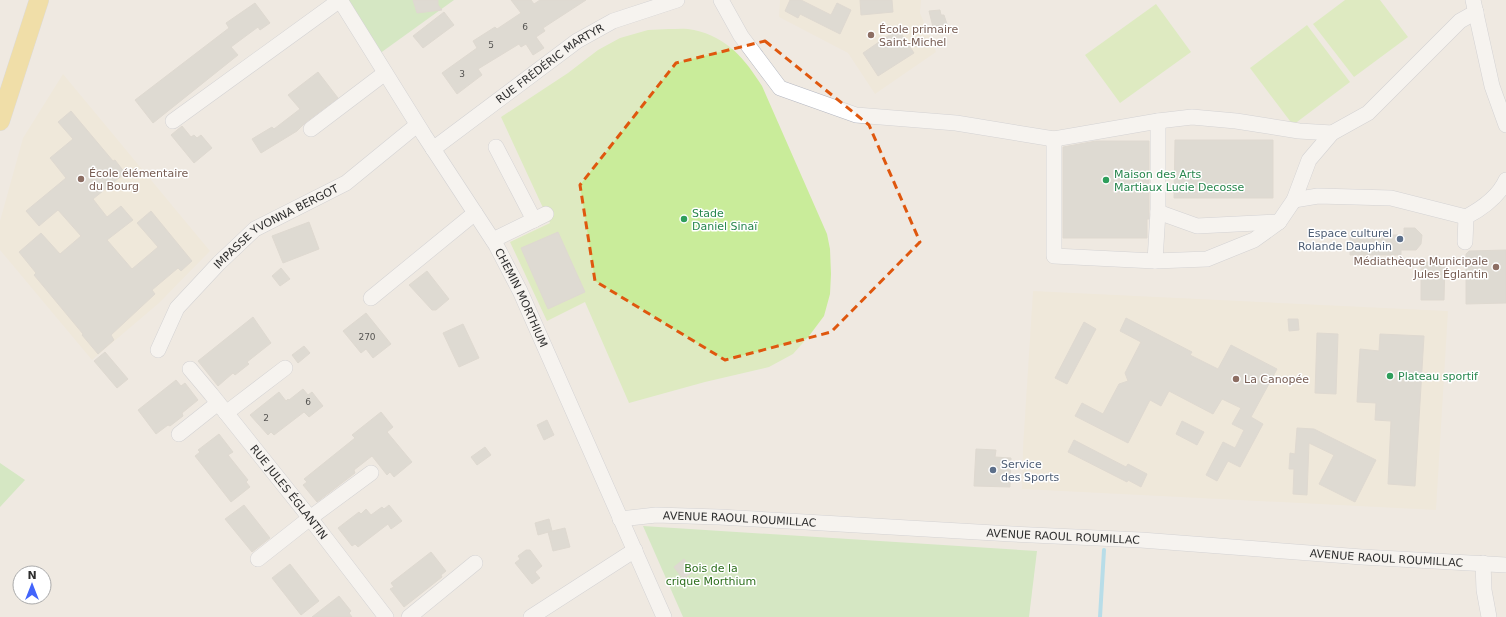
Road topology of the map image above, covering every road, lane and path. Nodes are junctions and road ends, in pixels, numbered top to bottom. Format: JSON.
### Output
{"nodes":[{"id":1,"x":39,"y":0,"type":"edge"},
{"id":2,"x":340,"y":0,"type":"edge"},
{"id":3,"x":677,"y":0,"type":"edge"},
{"id":4,"x":720,"y":0,"type":"edge"},
{"id":5,"x":1475,"y":6,"type":"edge"},
{"id":6,"x":385,"y":73,"type":"junction"},
{"id":7,"x":4,"y":92,"type":"edge"},
{"id":8,"x":0,"y":120,"type":"edge"},
{"id":9,"x":173,"y":121,"type":"dead end"},
{"id":10,"x":1158,"y":122,"type":"junction"},
{"id":11,"x":417,"y":125,"type":"junction"},
{"id":12,"x":1506,"y":125,"type":"edge"},
{"id":13,"x":311,"y":129,"type":"dead end"},
{"id":14,"x":1332,"y":133,"type":"junction"},
{"id":15,"x":1054,"y":139,"type":"junction"},
{"id":16,"x":496,"y":147,"type":"dead end"},
{"id":17,"x":433,"y":150,"type":"junction"},
{"id":18,"x":1505,"y":186,"type":"edge"},
{"id":19,"x":1294,"y":200,"type":"junction"},
{"id":20,"x":475,"y":212,"type":"junction"},
{"id":21,"x":1158,"y":212,"type":"junction"},
{"id":22,"x":1466,"y":217,"type":"junction"},
{"id":23,"x":1279,"y":222,"type":"junction"},
{"id":24,"x":493,"y":240,"type":"junction"},
{"id":25,"x":1465,"y":242,"type":"dead end"},
{"id":26,"x":1155,"y":261,"type":"junction"},
{"id":27,"x":371,"y":298,"type":"dead end"},
{"id":28,"x":158,"y":350,"type":"dead end"},
{"id":29,"x":285,"y":368,"type":"dead end"},
{"id":30,"x":190,"y":369,"type":"dead end"},
{"id":31,"x":222,"y":408,"type":"junction"},
{"id":32,"x":179,"y":434,"type":"dead end"},
{"id":33,"x":371,"y":473,"type":"dead end"},
{"id":34,"x":310,"y":518,"type":"junction"},
{"id":35,"x":620,"y":519,"type":"junction"},
{"id":36,"x":635,"y":550,"type":"junction"},
{"id":37,"x":258,"y":559,"type":"dead end"},
{"id":38,"x":475,"y":563,"type":"dead end"},
{"id":39,"x":1483,"y":563,"type":"junction"},
{"id":40,"x":1506,"y":564,"type":"edge"},
{"id":41,"x":386,"y":617,"type":"edge"},
{"id":42,"x":409,"y":617,"type":"edge"},
{"id":43,"x":531,"y":617,"type":"edge"},
{"id":44,"x":664,"y":617,"type":"edge"},
{"id":45,"x":1489,"y":617,"type":"edge"}],
"edges":[{"from":1,"to":7,"type":"main road"},
{"from":2,"to":6,"type":"street","name":"CHEMIN MORTHIUM"},
{"from":2,"to":9,"type":"street"},
{"from":3,"to":17,"type":"street","name":"RUE FRÉDÉRIC MARTYR"},
{"from":4,"to":15,"type":"street"},
{"from":5,"to":12,"type":"street"},
{"from":5,"to":14,"type":"street"},
{"from":6,"to":11,"type":"street","name":"CHEMIN MORTHIUM"},
{"from":6,"to":13,"type":"street"},
{"from":7,"to":8,"type":"main road"},
{"from":10,"to":14,"type":"street"},
{"from":10,"to":15,"type":"street"},
{"from":10,"to":21,"type":"street"},
{"from":11,"to":17,"type":"street","name":"CHEMIN MORTHIUM"},
{"from":11,"to":28,"type":"street","name":"IMPASSE YVONNA BERGOT"},
{"from":14,"to":19,"type":"street"},
{"from":15,"to":26,"type":"street"},
{"from":16,"to":24,"type":"street"},
{"from":17,"to":20,"type":"street","name":"CHEMIN MORTHIUM"},
{"from":18,"to":22,"type":"street"},
{"from":19,"to":22,"type":"street"},
{"from":19,"to":23,"type":"street"},
{"from":20,"to":24,"type":"street","name":"CHEMIN MORTHIUM"},
{"from":20,"to":27,"type":"street"},
{"from":21,"to":23,"type":"street"},
{"from":21,"to":26,"type":"street"},
{"from":22,"to":25,"type":"street"},
{"from":23,"to":26,"type":"street"},
{"from":24,"to":35,"type":"street","name":"CHEMIN MORTHIUM"},
{"from":29,"to":31,"type":"street"},
{"from":30,"to":31,"type":"street","name":"RUE JULES ÉGLANTIN"},
{"from":31,"to":32,"type":"street"},
{"from":31,"to":34,"type":"street","name":"RUE JULES ÉGLANTIN"},
{"from":33,"to":34,"type":"street"},
{"from":34,"to":37,"type":"street"},
{"from":34,"to":41,"type":"street","name":"RUE JULES ÉGLANTIN"},
{"from":35,"to":36,"type":"street","name":"CHEMIN MORTHIUM"},
{"from":35,"to":39,"type":"street","name":"AVENUE RAOUL ROUMILLAC"},
{"from":36,"to":43,"type":"street"},
{"from":36,"to":44,"type":"street","name":"CHEMIN MORTHIUM"},
{"from":38,"to":42,"type":"street"},
{"from":39,"to":40,"type":"street","name":"AVENUE RAOUL ROUMILLAC"},
{"from":39,"to":45,"type":"street"}]}
